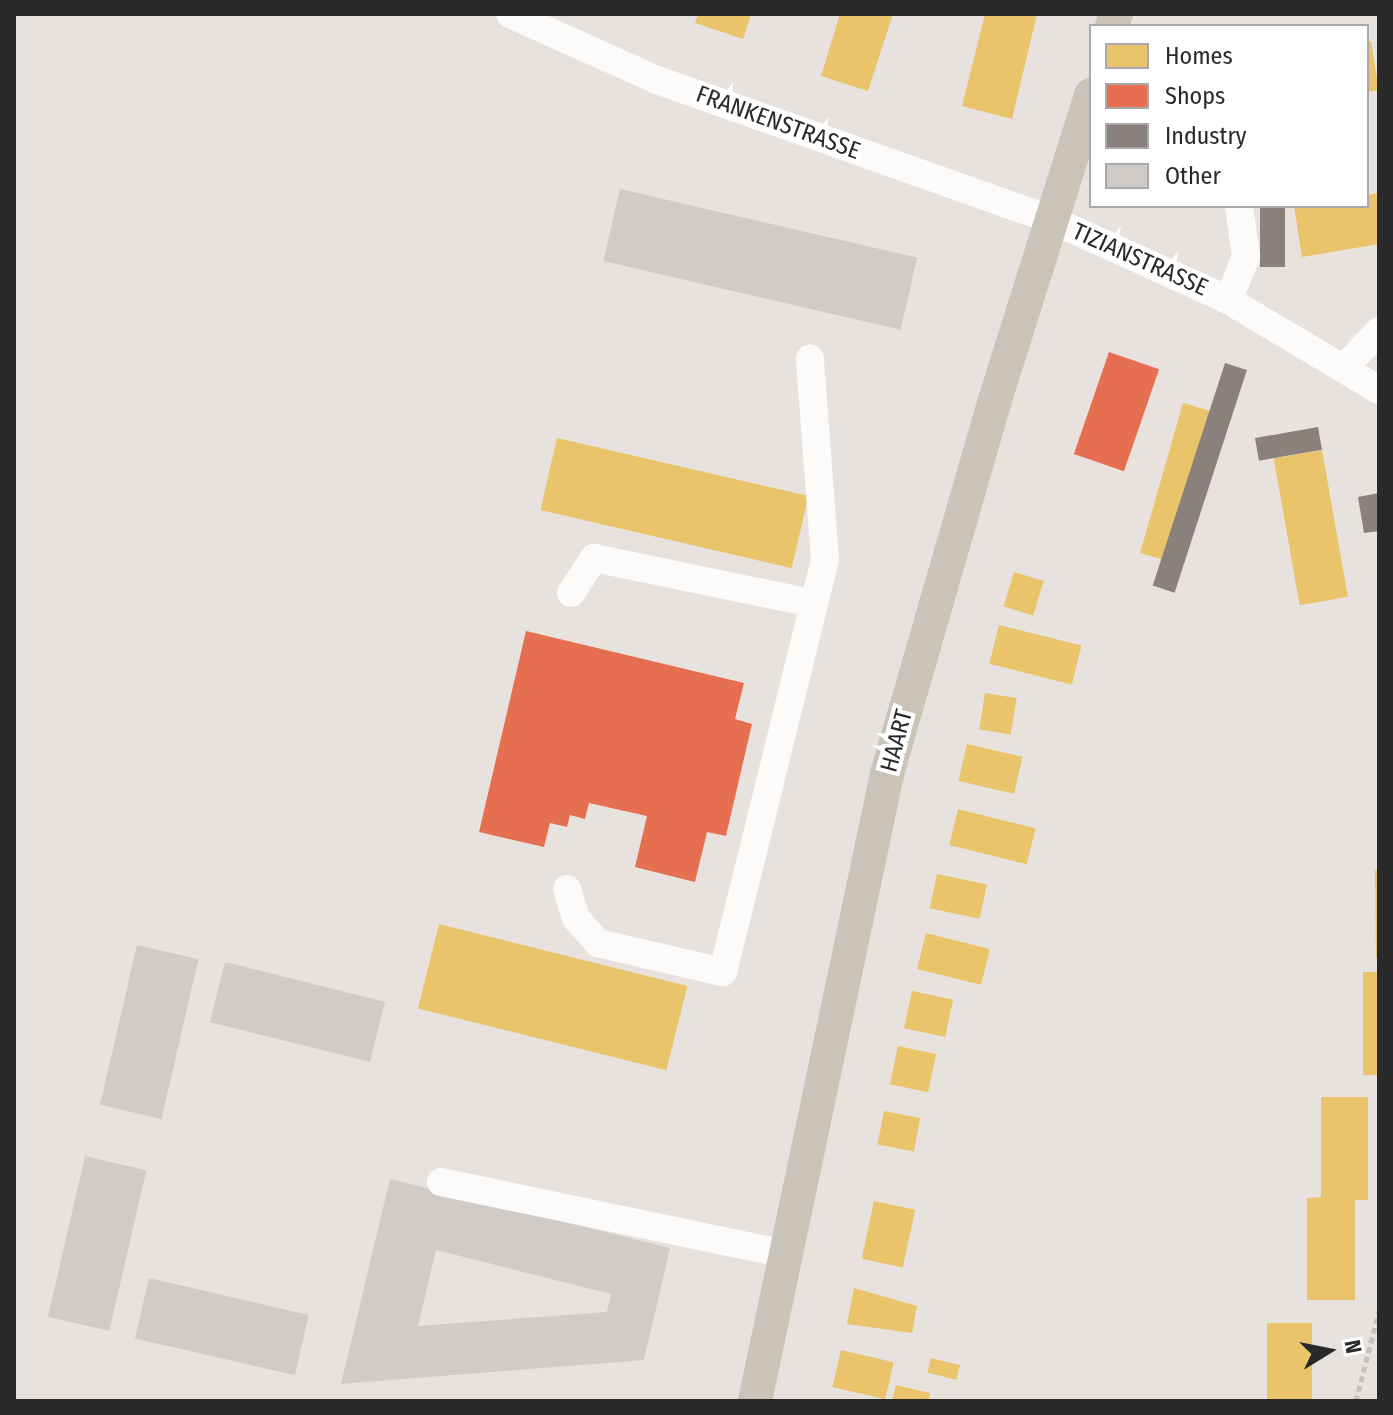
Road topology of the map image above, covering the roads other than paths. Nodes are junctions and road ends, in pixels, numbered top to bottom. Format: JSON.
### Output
{"nodes":[{"id":1,"x":510,"y":14,"type":"edge"},
{"id":2,"x":1089,"y":101,"type":"edge"},
{"id":3,"x":1239,"y":208,"type":"edge"},
{"id":4,"x":1052,"y":220,"type":"junction"},
{"id":5,"x":1228,"y":300,"type":"junction"},
{"id":6,"x":1379,"y":331,"type":"edge"},
{"id":7,"x":810,"y":359,"type":"dead end"},
{"id":8,"x":1344,"y":368,"type":"junction"},
{"id":9,"x":1379,"y":390,"type":"edge"},
{"id":10,"x":571,"y":593,"type":"dead end"},
{"id":11,"x":811,"y":603,"type":"junction"},
{"id":12,"x":567,"y":889,"type":"dead end"},
{"id":13,"x":441,"y":1182,"type":"dead end"},
{"id":14,"x":785,"y":1254,"type":"junction"},
{"id":15,"x":755,"y":1401,"type":"edge"}],
"edges":[{"from":1,"to":4,"type":"street","name":"FRANKENSTRASSE"},
{"from":2,"to":4,"type":"main road","name":"HAART"},
{"from":3,"to":5,"type":"street","name":"TIZIANSTRASSE"},
{"from":4,"to":5,"type":"street","name":"TIZIANSTRASSE"},
{"from":4,"to":14,"type":"main road","name":"HAART"},
{"from":5,"to":8,"type":"street","name":"TIZIANSTRASSE"},
{"from":6,"to":8,"type":"street"},
{"from":7,"to":11,"type":"street"},
{"from":8,"to":9,"type":"street","name":"TIZIANSTRASSE"},
{"from":10,"to":11,"type":"street"},
{"from":11,"to":12,"type":"street"},
{"from":13,"to":14,"type":"street"},
{"from":14,"to":15,"type":"main road","name":"HAART"}]}
